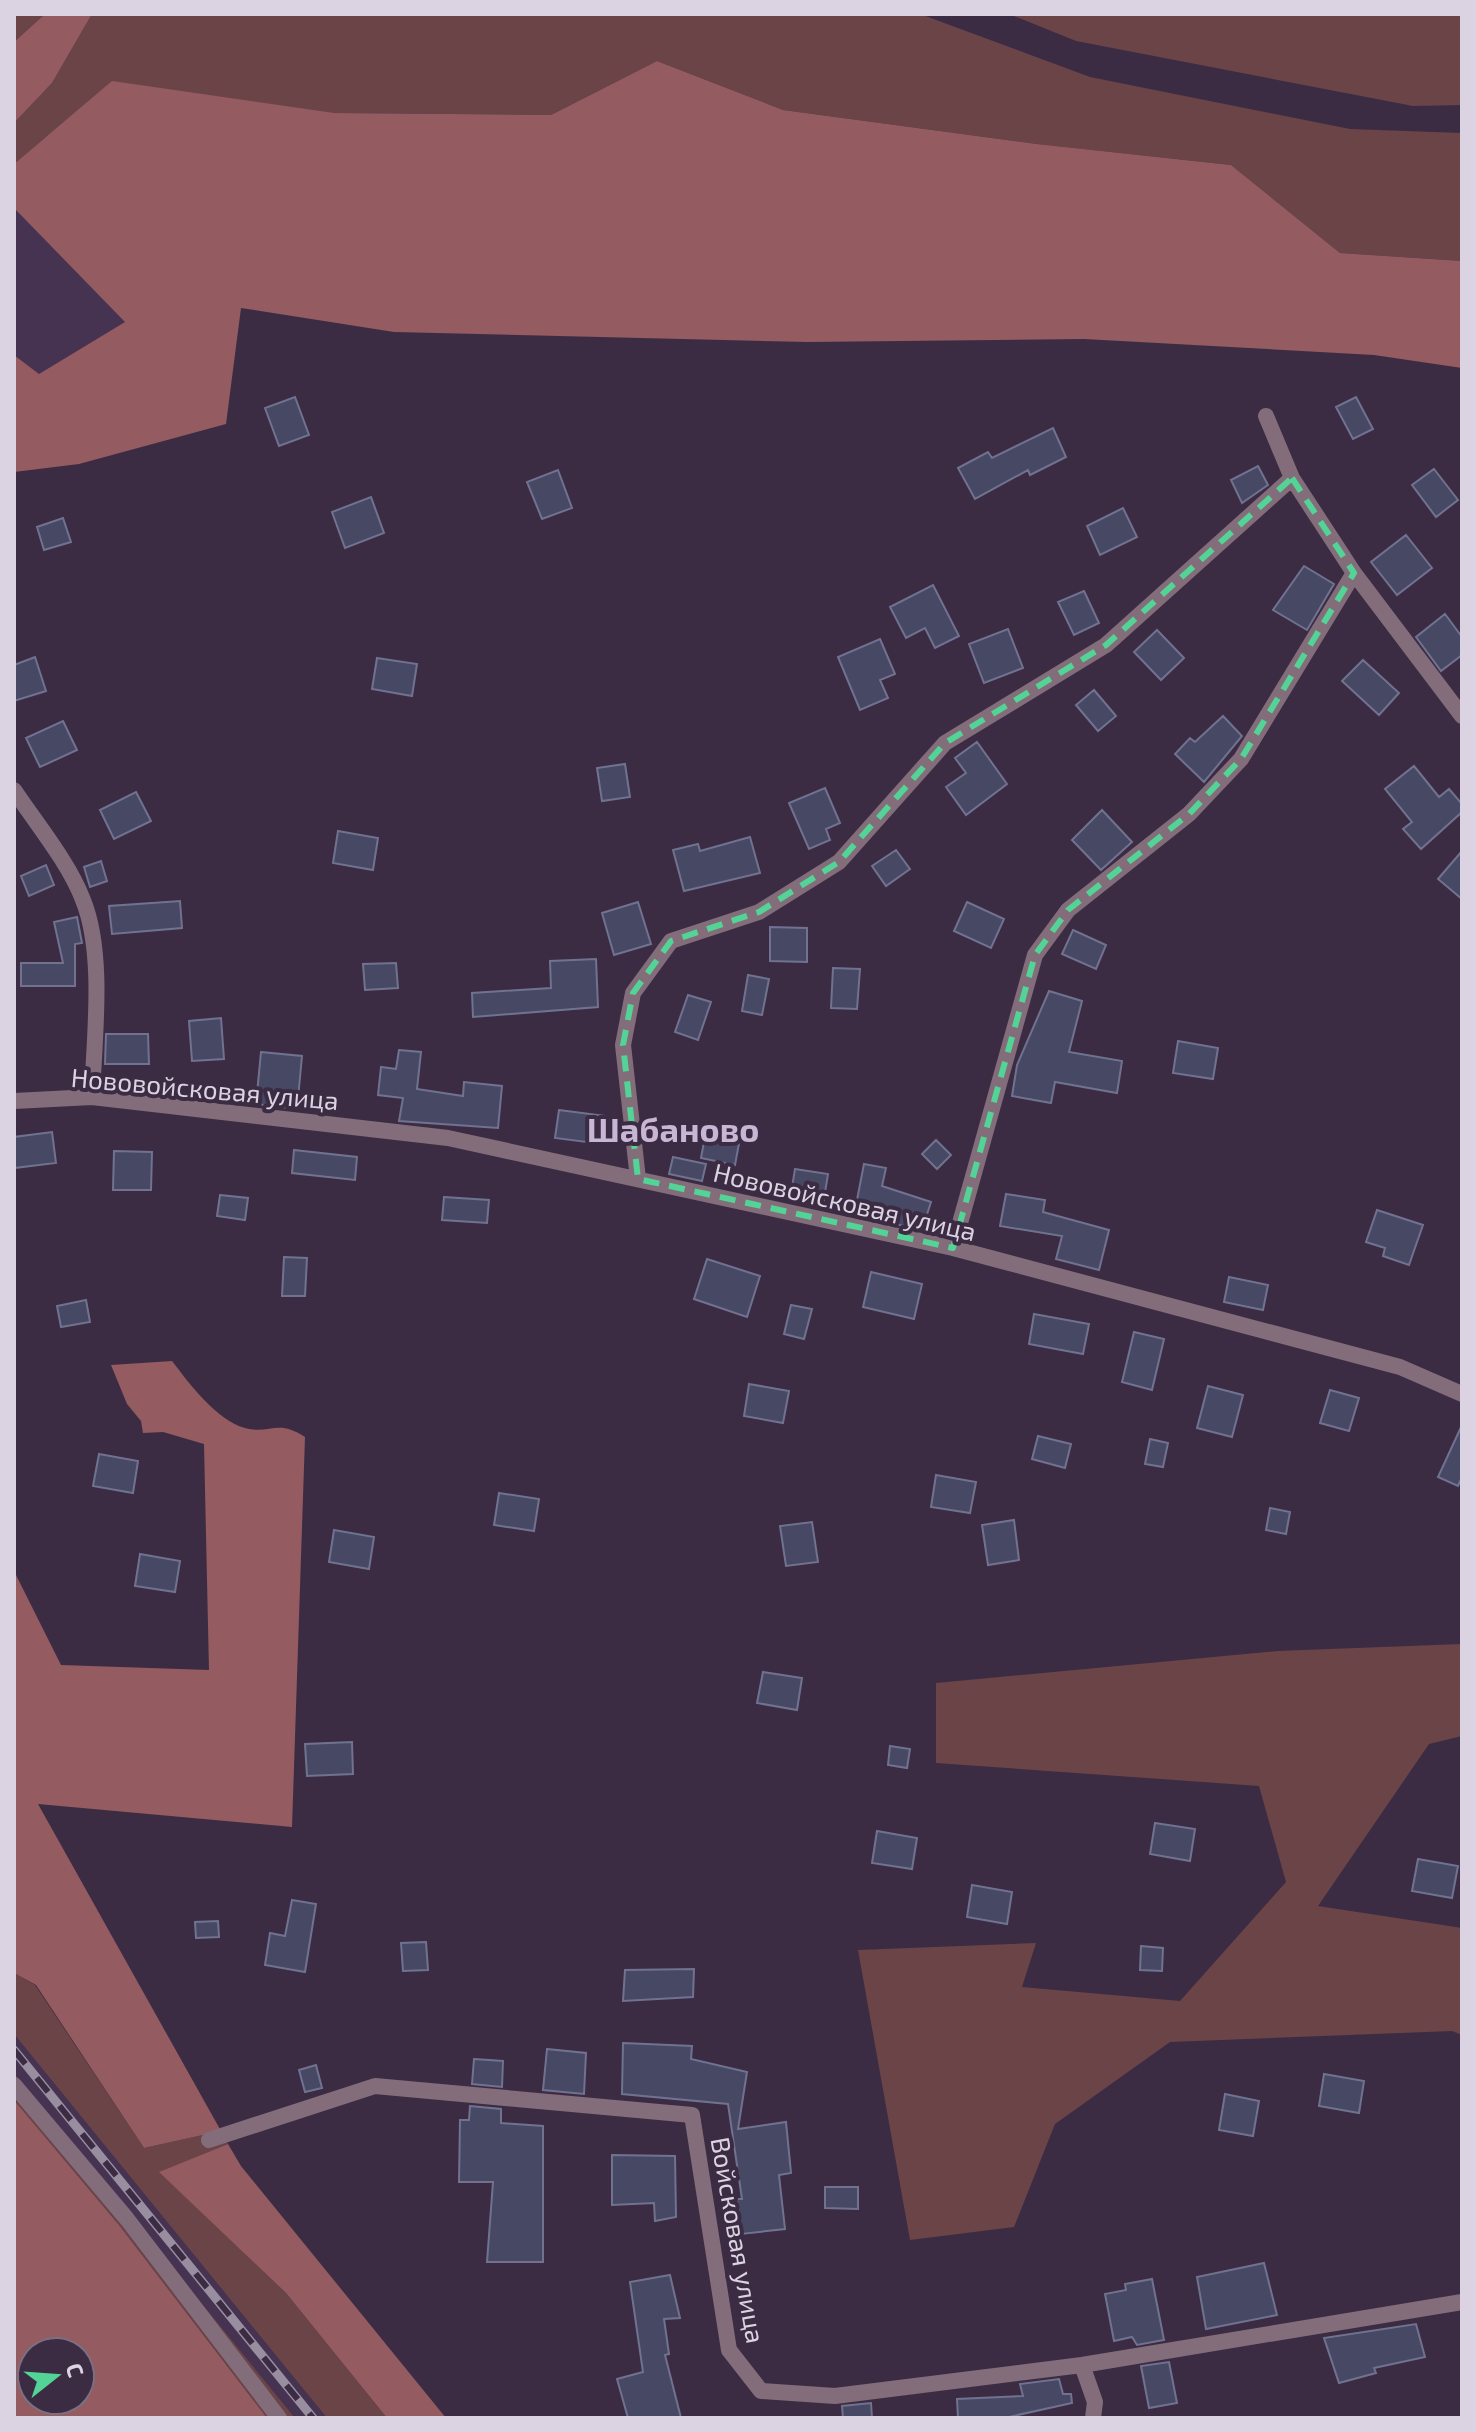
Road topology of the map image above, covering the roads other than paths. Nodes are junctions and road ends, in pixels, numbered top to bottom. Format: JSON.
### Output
{"nodes":[{"id":1,"x":1266,"y":416,"type":"dead end"},
{"id":2,"x":1292,"y":478,"type":"junction"},
{"id":3,"x":1354,"y":573,"type":"junction"},
{"id":4,"x":1462,"y":716,"type":"edge"},
{"id":5,"x":14,"y":790,"type":"edge"},
{"id":6,"x":92,"y":1097,"type":"junction"},
{"id":7,"x":14,"y":1101,"type":"edge"},
{"id":8,"x":638,"y":1179,"type":"junction"},
{"id":9,"x":953,"y":1248,"type":"junction"},
{"id":10,"x":1462,"y":1394,"type":"edge"},
{"id":11,"x":14,"y":2085,"type":"edge"},
{"id":12,"x":209,"y":2140,"type":"dead end"},
{"id":13,"x":1462,"y":2302,"type":"edge"},
{"id":14,"x":1082,"y":2365,"type":"junction"},
{"id":15,"x":279,"y":2418,"type":"edge"},
{"id":16,"x":1093,"y":2418,"type":"edge"}],
"edges":[{"from":1,"to":2,"type":"street"},
{"from":2,"to":3,"type":"street"},
{"from":2,"to":8,"type":"street"},
{"from":3,"to":4,"type":"street"},
{"from":3,"to":9,"type":"street"},
{"from":5,"to":6,"type":"street"},
{"from":6,"to":7,"type":"street","name":"Нововойсковая улица"},
{"from":6,"to":8,"type":"street","name":"Нововойсковая улица"},
{"from":8,"to":9,"type":"street","name":"Нововойсковая улица"},
{"from":9,"to":10,"type":"street","name":"Нововойсковая улица"},
{"from":11,"to":15,"type":"street"},
{"from":12,"to":14,"type":"street","name":"Войсковая улица"},
{"from":13,"to":14,"type":"street","name":"Войсковая улица"},
{"from":14,"to":16,"type":"street"}]}
